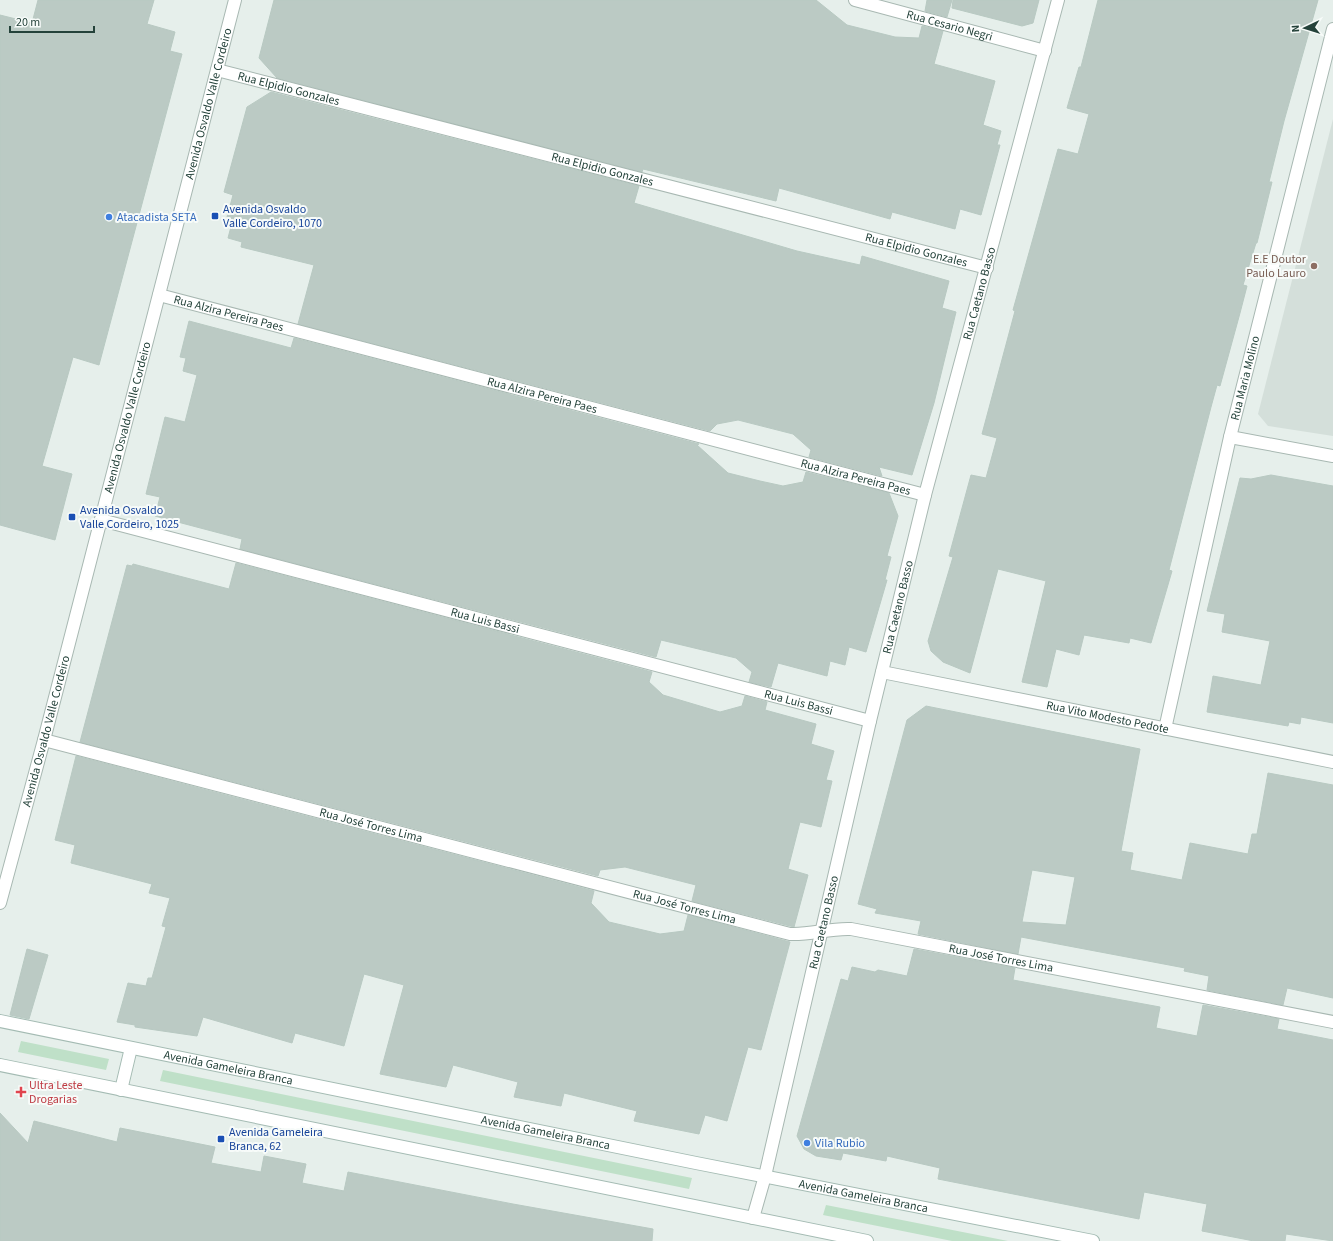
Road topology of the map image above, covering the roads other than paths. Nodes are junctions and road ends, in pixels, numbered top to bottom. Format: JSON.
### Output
{"nodes":[{"id":1,"x":235,"y":0,"type":"edge"},
{"id":2,"x":855,"y":0,"type":"edge"},
{"id":3,"x":1058,"y":0,"type":"edge"},
{"id":4,"x":1333,"y":29,"type":"edge"},
{"id":5,"x":1045,"y":51,"type":"junction"},
{"id":6,"x":217,"y":70,"type":"junction"},
{"id":7,"x":987,"y":268,"type":"junction"},
{"id":8,"x":159,"y":295,"type":"junction"},
{"id":9,"x":1230,"y":437,"type":"junction"},
{"id":10,"x":1333,"y":456,"type":"edge"},
{"id":11,"x":925,"y":496,"type":"junction"},
{"id":12,"x":101,"y":520,"type":"junction"},
{"id":13,"x":882,"y":672,"type":"junction"},
{"id":14,"x":870,"y":721,"type":"junction"},
{"id":15,"x":1165,"y":729,"type":"junction"},
{"id":16,"x":44,"y":740,"type":"junction"},
{"id":17,"x":1333,"y":762,"type":"edge"},
{"id":18,"x":0,"y":903,"type":"edge"},
{"id":19,"x":823,"y":930,"type":"junction"},
{"id":20,"x":0,"y":1021,"type":"edge"},
{"id":21,"x":1333,"y":1022,"type":"edge"},
{"id":22,"x":131,"y":1048,"type":"junction"},
{"id":23,"x":0,"y":1065,"type":"edge"},
{"id":24,"x":121,"y":1090,"type":"junction"},
{"id":25,"x":765,"y":1176,"type":"junction"},
{"id":26,"x":752,"y":1218,"type":"junction"},
{"id":27,"x":867,"y":1241,"type":"edge"},
{"id":28,"x":1093,"y":1241,"type":"edge"}],
"edges":[{"from":1,"to":6,"type":"street","name":"Avenida Osvaldo Valle Cordeiro"},
{"from":2,"to":5,"type":"street","name":"Rua Cesario Negri"},
{"from":3,"to":5,"type":"street","name":"Rua Caetano Basso"},
{"from":4,"to":9,"type":"street","name":"Rua Maria Molino"},
{"from":5,"to":7,"type":"street","name":"Rua Caetano Basso"},
{"from":6,"to":7,"type":"street","name":"Rua Elpidio Gonzales"},
{"from":6,"to":8,"type":"street","name":"Avenida Osvaldo Valle Cordeiro"},
{"from":7,"to":11,"type":"street","name":"Rua Caetano Basso"},
{"from":8,"to":11,"type":"street","name":"Rua Alzira Pereira Paes"},
{"from":8,"to":12,"type":"street","name":"Avenida Osvaldo Valle Cordeiro"},
{"from":9,"to":10,"type":"street"},
{"from":9,"to":15,"type":"street","name":"Rua Maria Molino"},
{"from":11,"to":13,"type":"street","name":"Rua Caetano Basso"},
{"from":12,"to":14,"type":"street","name":"Rua Luis Bassi"},
{"from":12,"to":16,"type":"street","name":"Avenida Osvaldo Valle Cordeiro"},
{"from":13,"to":14,"type":"street","name":"Rua Caetano Basso"},
{"from":13,"to":15,"type":"street","name":"Rua Vito Modesto Pedote"},
{"from":14,"to":19,"type":"street","name":"Rua Caetano Basso"},
{"from":15,"to":17,"type":"street","name":"Rua Vito Modesto Pedote"},
{"from":16,"to":18,"type":"street","name":"Avenida Osvaldo Valle Cordeiro"},
{"from":16,"to":19,"type":"street","name":"Rua José Torres Lima"},
{"from":19,"to":21,"type":"street","name":"Rua José Torres Lima"},
{"from":19,"to":25,"type":"street","name":"Rua Caetano Basso"},
{"from":20,"to":22,"type":"street","name":"Avenida Gameleira Branca"},
{"from":22,"to":24,"type":"street"},
{"from":22,"to":25,"type":"street","name":"Avenida Gameleira Branca"},
{"from":23,"to":24,"type":"street"},
{"from":24,"to":26,"type":"street"},
{"from":25,"to":26,"type":"street","name":"Rua Caetano Basso"},
{"from":25,"to":28,"type":"street","name":"Avenida Gameleira Branca"},
{"from":26,"to":27,"type":"street"}]}
